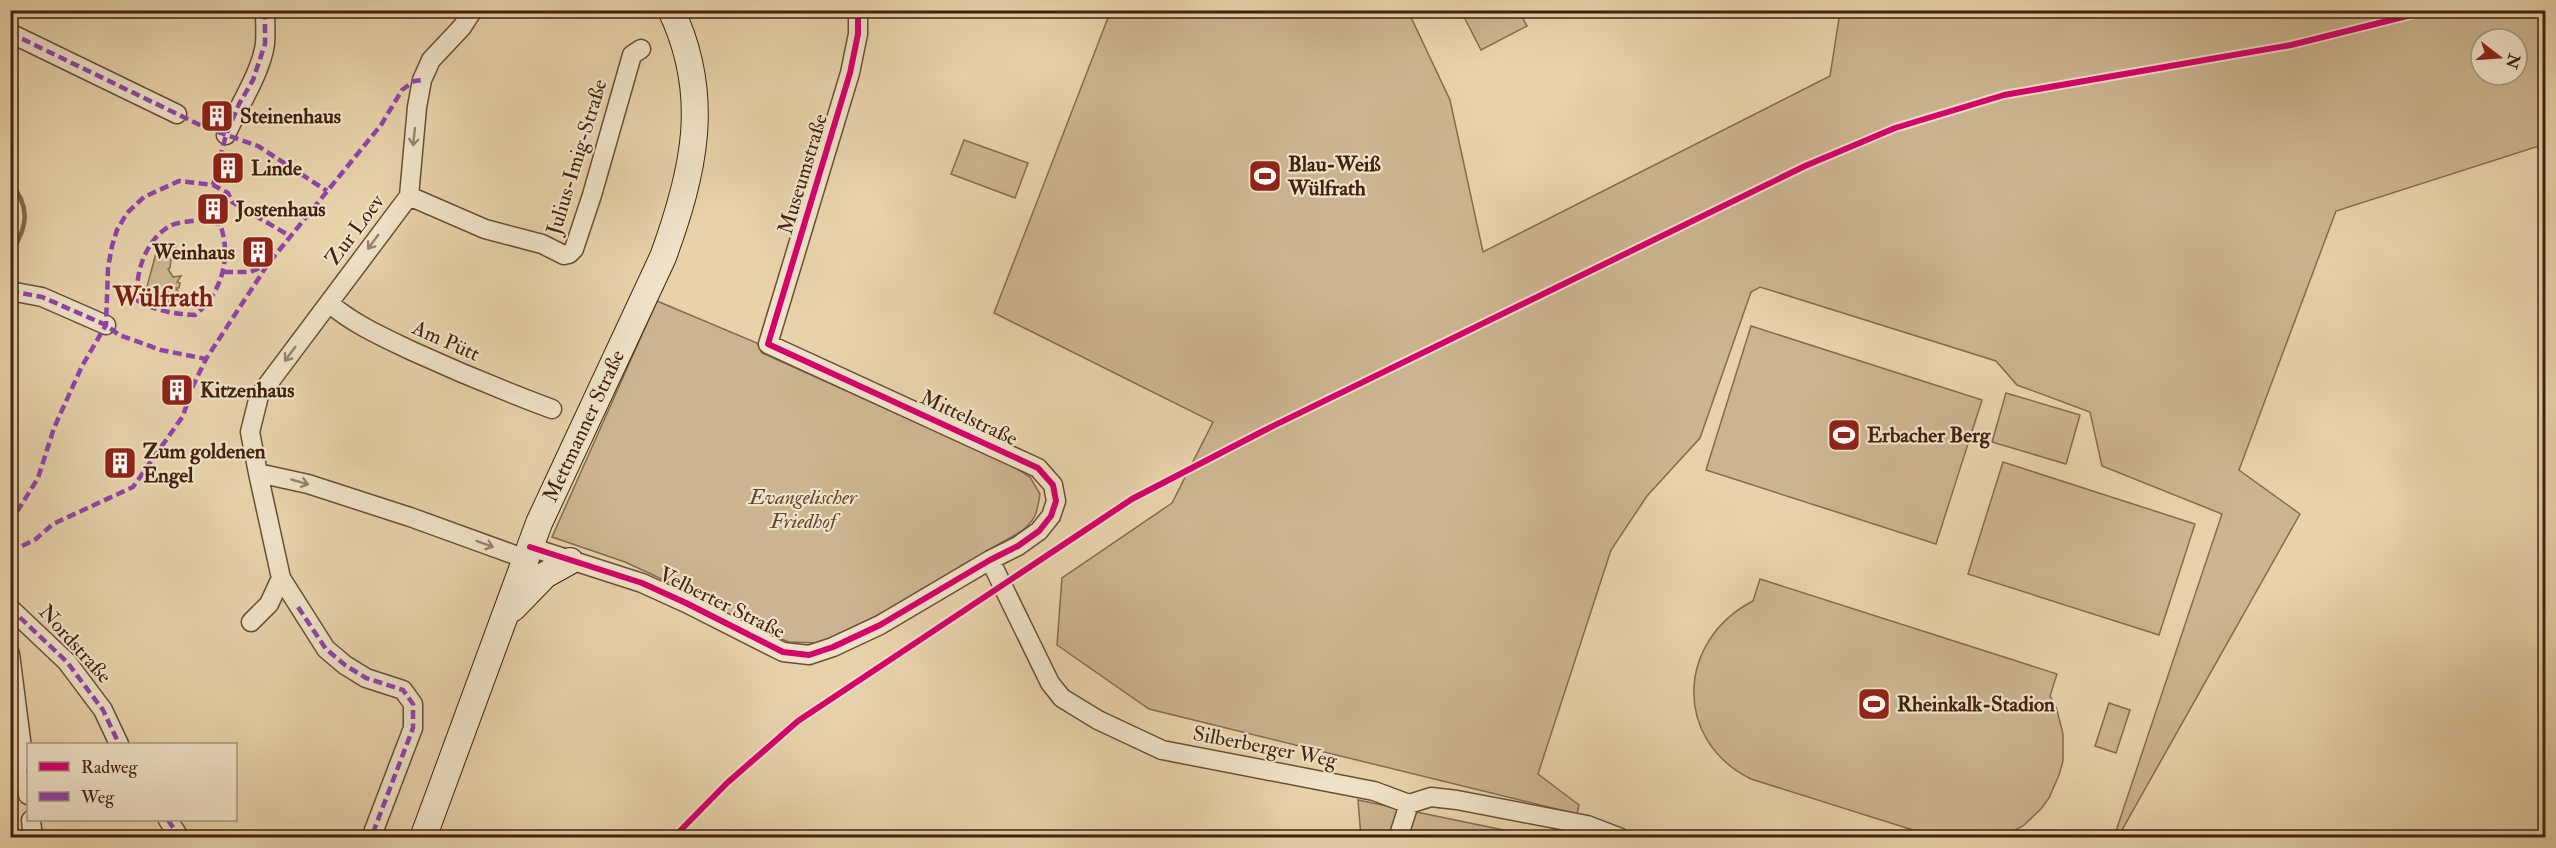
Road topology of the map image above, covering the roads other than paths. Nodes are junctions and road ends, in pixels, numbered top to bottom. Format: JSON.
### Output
{"nodes":[{"id":1,"x":265,"y":10,"type":"edge"},
{"id":2,"x":472,"y":10,"type":"edge"},
{"id":3,"x":671,"y":10,"type":"edge"},
{"id":4,"x":858,"y":10,"type":"edge"},
{"id":5,"x":10,"y":33,"type":"edge"},
{"id":6,"x":640,"y":50,"type":"dead end"},
{"id":7,"x":177,"y":114,"type":"dead end"},
{"id":8,"x":226,"y":135,"type":"dead end"},
{"id":9,"x":409,"y":196,"type":"junction"},
{"id":10,"x":10,"y":291,"type":"edge"},
{"id":11,"x":328,"y":303,"type":"junction"},
{"id":12,"x":106,"y":325,"type":"dead end"},
{"id":13,"x":768,"y":344,"type":"joint"},
{"id":14,"x":552,"y":409,"type":"dead end"},
{"id":15,"x":258,"y":473,"type":"junction"},
{"id":16,"x":528,"y":553,"type":"junction"},
{"id":17,"x":990,"y":560,"type":"junction"},
{"id":18,"x":570,"y":561,"type":"junction"},
{"id":19,"x":281,"y":578,"type":"junction"},
{"id":20,"x":10,"y":608,"type":"edge"},
{"id":21,"x":504,"y":616,"type":"junction"},
{"id":22,"x":251,"y":621,"type":"dead end"},
{"id":23,"x":10,"y":654,"type":"edge"},
{"id":24,"x":118,"y":743,"type":"edge"},
{"id":25,"x":27,"y":771,"type":"edge"},
{"id":26,"x":1409,"y":804,"type":"junction"},
{"id":27,"x":31,"y":821,"type":"edge"},
{"id":28,"x":169,"y":821,"type":"edge"},
{"id":29,"x":33,"y":837,"type":"edge"},
{"id":30,"x":180,"y":837,"type":"edge"},
{"id":31,"x":371,"y":837,"type":"edge"},
{"id":32,"x":423,"y":837,"type":"edge"},
{"id":33,"x":1398,"y":837,"type":"edge"},
{"id":34,"x":1621,"y":837,"type":"edge"}],
"edges":[{"from":1,"to":8,"type":"street"},
{"from":2,"to":9,"type":"street","name":"Zur Loev","one_way":true},
{"from":3,"to":16,"type":"main road","name":"Mettmanner Straße"},
{"from":4,"to":13,"type":"street","name":"Museumstraße"},
{"from":5,"to":7,"type":"street"},
{"from":6,"to":9,"type":"street","name":"Julius-Imig-Straße"},
{"from":9,"to":11,"type":"street","name":"Zur Loev","one_way":true},
{"from":10,"to":12,"type":"street"},
{"from":11,"to":14,"type":"street","name":"Am Pütt"},
{"from":11,"to":15,"type":"street","name":"Zur Loev","one_way":true},
{"from":13,"to":17,"type":"street","name":"Mittelstraße"},
{"from":15,"to":16,"type":"street","name":"Velberter Straße","one_way":true},
{"from":15,"to":19,"type":"street"},
{"from":16,"to":18,"type":"street","name":"Velberter Straße"},
{"from":16,"to":21,"type":"main road","name":"Mettmanner Straße"},
{"from":17,"to":18,"type":"street","name":"Velberter Straße"},
{"from":17,"to":26,"type":"street","name":"Silberberger Weg"},
{"from":18,"to":21,"type":"main road"},
{"from":19,"to":22,"type":"street"},
{"from":19,"to":31,"type":"street"},
{"from":20,"to":24,"type":"street","name":"Nordstraße"},
{"from":21,"to":32,"type":"main road","name":"Mettmanner Straße"},
{"from":23,"to":25,"type":"street"},
{"from":26,"to":33,"type":"street"},
{"from":26,"to":34,"type":"street"},
{"from":27,"to":29,"type":"street"},
{"from":28,"to":30,"type":"street"}]}
